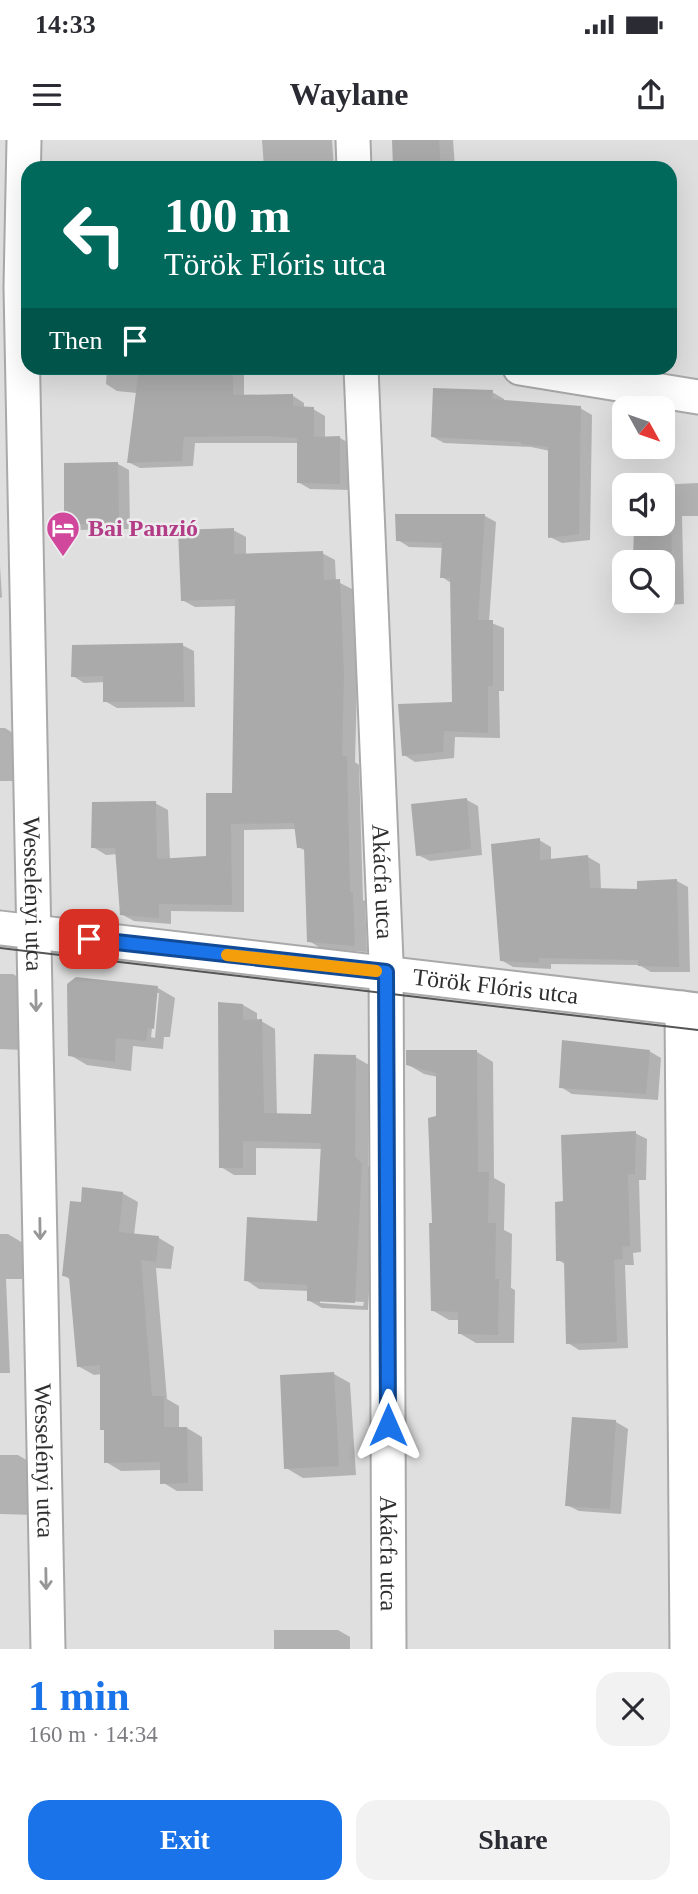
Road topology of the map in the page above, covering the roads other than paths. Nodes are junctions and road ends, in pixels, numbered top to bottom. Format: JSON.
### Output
{"nodes":[{"id":1,"x":24,"y":140,"type":"edge"},
{"id":2,"x":353,"y":140,"type":"edge"},
{"id":3,"x":23,"y":161,"type":"edge"},
{"id":4,"x":354,"y":161,"type":"edge"},
{"id":5,"x":21,"y":195,"type":"edge"},
{"id":6,"x":16,"y":286,"type":"edge"},
{"id":7,"x":361,"y":375,"type":"edge"},
{"id":8,"x":563,"y":375,"type":"edge"},
{"id":9,"x":698,"y":397,"type":"edge"},
{"id":10,"x":0,"y":928,"type":"edge"},
{"id":11,"x":35,"y":933,"type":"junction"},
{"id":12,"x":386,"y":972,"type":"junction"},
{"id":13,"x":690,"y":1009,"type":"edge"},
{"id":14,"x":48,"y":1649,"type":"edge"},
{"id":15,"x":389,"y":1649,"type":"edge"},
{"id":16,"x":687,"y":1649,"type":"edge"}],
"edges":[{"from":1,"to":3,"type":"street","name":"Wesselényi utca"},
{"from":2,"to":4,"type":"street"},
{"from":5,"to":6,"type":"street","name":"Wesselényi utca"},
{"from":6,"to":11,"type":"street","name":"Wesselényi utca"},
{"from":7,"to":12,"type":"street","name":"Akácfa utca"},
{"from":8,"to":9,"type":"street"},
{"from":10,"to":11,"type":"street","name":"Török Flóris utca"},
{"from":11,"to":12,"type":"street","name":"Török Flóris utca"},
{"from":11,"to":14,"type":"street","name":"Wesselényi utca","one_way":true},
{"from":12,"to":13,"type":"street","name":"Török Flóris utca"},
{"from":12,"to":15,"type":"street","name":"Akácfa utca"},
{"from":13,"to":16,"type":"street"}]}
